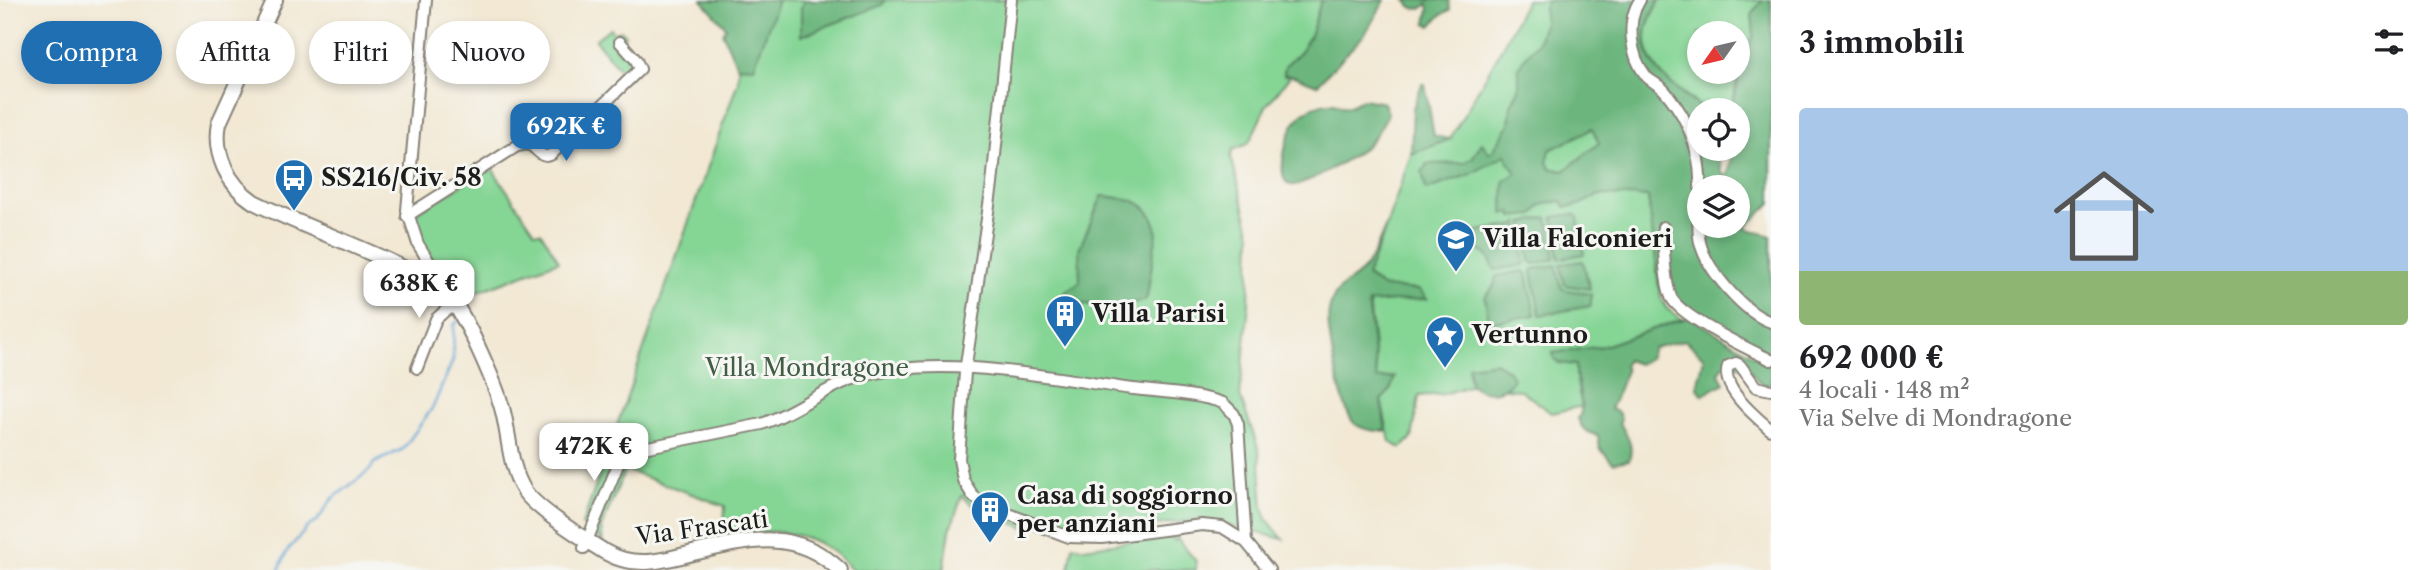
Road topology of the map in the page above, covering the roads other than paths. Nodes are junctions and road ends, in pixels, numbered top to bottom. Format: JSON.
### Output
{"nodes":[{"id":1,"x":275,"y":0,"type":"edge"},
{"id":2,"x":426,"y":0,"type":"edge"},
{"id":3,"x":1012,"y":0,"type":"edge"},
{"id":4,"x":1640,"y":0,"type":"edge"},
{"id":5,"x":620,"y":42,"type":"dead end"},
{"id":6,"x":1700,"y":175,"type":"edge"},
{"id":7,"x":407,"y":216,"type":"junction"},
{"id":8,"x":1663,"y":227,"type":"dead end"},
{"id":9,"x":1700,"y":238,"type":"edge"},
{"id":10,"x":457,"y":307,"type":"junction"},
{"id":11,"x":1771,"y":322,"type":"edge"},
{"id":12,"x":1771,"y":360,"type":"edge"},
{"id":13,"x":966,"y":367,"type":"junction"},
{"id":14,"x":417,"y":368,"type":"dead end"},
{"id":15,"x":1771,"y":390,"type":"edge"},
{"id":16,"x":1771,"y":430,"type":"edge"},
{"id":17,"x":1246,"y":542,"type":"junction"},
{"id":18,"x":586,"y":544,"type":"junction"},
{"id":19,"x":841,"y":570,"type":"edge"},
{"id":20,"x":1269,"y":570,"type":"edge"}],
"edges":[{"from":1,"to":10,"type":"main road","name":"Via Frascati"},
{"from":2,"to":7,"type":"street"},
{"from":3,"to":13,"type":"street"},
{"from":4,"to":6,"type":"street"},
{"from":5,"to":7,"type":"street"},
{"from":7,"to":10,"type":"street"},
{"from":8,"to":12,"type":"street"},
{"from":9,"to":11,"type":"street"},
{"from":10,"to":14,"type":"street"},
{"from":10,"to":18,"type":"main road","name":"Via Frascati"},
{"from":13,"to":17,"type":"street"},
{"from":13,"to":17,"type":"street"},
{"from":13,"to":18,"type":"street"},
{"from":15,"to":16,"type":"street"},
{"from":17,"to":20,"type":"street"},
{"from":18,"to":19,"type":"main road","name":"Via Frascati"}]}
